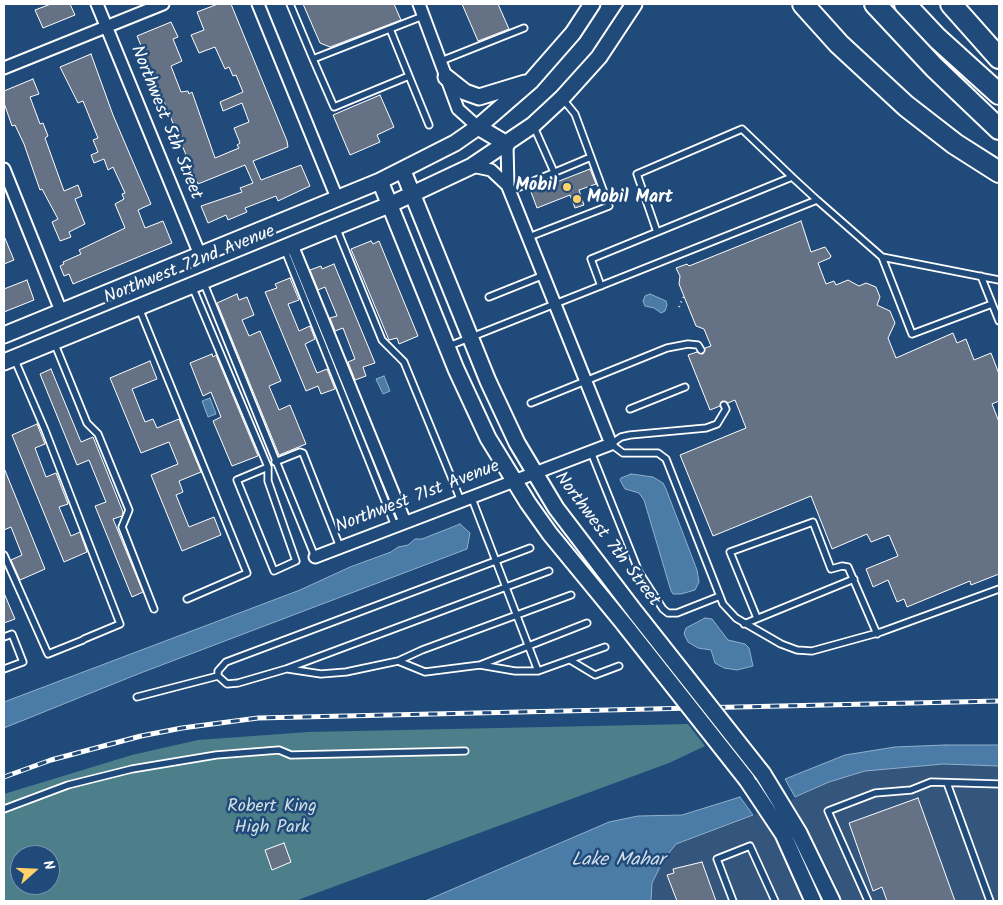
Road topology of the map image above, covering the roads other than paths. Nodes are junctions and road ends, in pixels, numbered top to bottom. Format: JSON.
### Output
{"nodes":[{"id":1,"x":97,"y":4,"type":"edge"},
{"id":2,"x":163,"y":4,"type":"edge"},
{"id":3,"x":258,"y":4,"type":"edge"},
{"id":4,"x":290,"y":4,"type":"edge"},
{"id":5,"x":592,"y":4,"type":"edge"},
{"id":6,"x":634,"y":4,"type":"edge"},
{"id":7,"x":804,"y":4,"type":"edge"},
{"id":8,"x":875,"y":4,"type":"edge"},
{"id":9,"x":905,"y":4,"type":"edge"},
{"id":10,"x":917,"y":4,"type":"edge"},
{"id":11,"x":951,"y":4,"type":"edge"},
{"id":12,"x":422,"y":7,"type":"edge"},
{"id":13,"x":106,"y":26,"type":"junction"},
{"id":14,"x":524,"y":28,"type":"dead end"},
{"id":15,"x":390,"y":29,"type":"junction"},
{"id":16,"x":314,"y":58,"type":"junction"},
{"id":17,"x":999,"y":58,"type":"edge"},
{"id":18,"x":441,"y":62,"type":"junction"},
{"id":19,"x":4,"y":68,"type":"edge"},
{"id":20,"x":409,"y":76,"type":"junction"},
{"id":21,"x":980,"y":76,"type":"junction"},
{"id":22,"x":446,"y":77,"type":"junction"},
{"id":23,"x":532,"y":81,"type":"junction"},
{"id":24,"x":999,"y":94,"type":"edge"},
{"id":25,"x":562,"y":98,"type":"junction"},
{"id":26,"x":429,"y":125,"type":"dead end"},
{"id":27,"x":533,"y":125,"type":"junction"},
{"id":28,"x":478,"y":127,"type":"junction"},
{"id":29,"x":999,"y":129,"type":"edge"},
{"id":30,"x":507,"y":144,"type":"junction"},
{"id":31,"x":591,"y":158,"type":"junction"},
{"id":32,"x":472,"y":166,"type":"junction"},
{"id":33,"x":4,"y":169,"type":"edge"},
{"id":34,"x":403,"y":171,"type":"junction"},
{"id":35,"x":554,"y":172,"type":"junction"},
{"id":36,"x":999,"y":172,"type":"edge"},
{"id":37,"x":792,"y":177,"type":"junction"},
{"id":38,"x":380,"y":180,"type":"junction"},
{"id":39,"x":509,"y":189,"type":"junction"},
{"id":40,"x":413,"y":195,"type":"junction"},
{"id":41,"x":337,"y":198,"type":"junction"},
{"id":42,"x":817,"y":200,"type":"junction"},
{"id":43,"x":390,"y":205,"type":"junction"},
{"id":44,"x":336,"y":227,"type":"junction"},
{"id":45,"x":657,"y":232,"type":"junction"},
{"id":46,"x":529,"y":237,"type":"junction"},
{"id":47,"x":288,"y":247,"type":"junction"},
{"id":48,"x":200,"y":255,"type":"junction"},
{"id":49,"x":882,"y":257,"type":"junction"},
{"id":50,"x":544,"y":275,"type":"junction"},
{"id":51,"x":982,"y":276,"type":"junction"},
{"id":52,"x":999,"y":280,"type":"edge"},
{"id":53,"x":201,"y":282,"type":"junction"},
{"id":54,"x":601,"y":286,"type":"junction"},
{"id":55,"x":489,"y":297,"type":"dead end"},
{"id":56,"x":556,"y":304,"type":"junction"},
{"id":57,"x":992,"y":304,"type":"junction"},
{"id":58,"x":139,"y":308,"type":"junction"},
{"id":59,"x":62,"y":311,"type":"junction"},
{"id":60,"x":999,"y":321,"type":"edge"},
{"id":61,"x":4,"y":335,"type":"edge"},
{"id":62,"x":72,"y":335,"type":"junction"},
{"id":63,"x":470,"y":338,"type":"junction"},
{"id":64,"x":54,"y":342,"type":"junction"},
{"id":65,"x":447,"y":347,"type":"junction"},
{"id":66,"x":700,"y":350,"type":"dead end"},
{"id":67,"x":9,"y":360,"type":"edge"},
{"id":68,"x":586,"y":381,"type":"junction"},
{"id":69,"x":685,"y":387,"type":"dead end"},
{"id":70,"x":531,"y":403,"type":"dead end"},
{"id":71,"x":724,"y":404,"type":"dead end"},
{"id":72,"x":630,"y":408,"type":"dead end"},
{"id":73,"x":611,"y":444,"type":"junction"},
{"id":74,"x":590,"y":451,"type":"junction"},
{"id":75,"x":275,"y":462,"type":"junction"},
{"id":76,"x":268,"y":467,"type":"junction"},
{"id":77,"x":533,"y":473,"type":"junction"},
{"id":78,"x":513,"y":480,"type":"junction"},
{"id":79,"x":466,"y":498,"type":"junction"},
{"id":80,"x":400,"y":524,"type":"junction"},
{"id":81,"x":340,"y":547,"type":"junction"},
{"id":82,"x":530,"y":548,"type":"dead end"},
{"id":83,"x":4,"y":555,"type":"edge"},
{"id":84,"x":315,"y":557,"type":"joint"},
{"id":85,"x":496,"y":561,"type":"junction"},
{"id":86,"x":549,"y":570,"type":"dead end"},
{"id":87,"x":854,"y":579,"type":"junction"},
{"id":88,"x":506,"y":586,"type":"junction"},
{"id":89,"x":999,"y":589,"type":"edge"},
{"id":90,"x":571,"y":594,"type":"dead end"},
{"id":91,"x":720,"y":596,"type":"junction"},
{"id":92,"x":187,"y":599,"type":"dead end"},
{"id":93,"x":154,"y":609,"type":"dead end"},
{"id":94,"x":517,"y":615,"type":"junction"},
{"id":95,"x":757,"y":618,"type":"junction"},
{"id":96,"x":587,"y":623,"type":"dead end"},
{"id":97,"x":744,"y":624,"type":"junction"},
{"id":98,"x":876,"y":634,"type":"junction"},
{"id":99,"x":4,"y":637,"type":"edge"},
{"id":100,"x":528,"y":645,"type":"junction"},
{"id":101,"x":605,"y":647,"type":"dead end"},
{"id":102,"x":570,"y":660,"type":"junction"},
{"id":103,"x":398,"y":661,"type":"junction"},
{"id":104,"x":480,"y":665,"type":"junction"},
{"id":105,"x":618,"y":666,"type":"dead end"},
{"id":106,"x":4,"y":669,"type":"edge"},
{"id":107,"x":286,"y":669,"type":"junction"},
{"id":108,"x":538,"y":671,"type":"junction"},
{"id":109,"x":218,"y":676,"type":"junction"},
{"id":110,"x":137,"y":697,"type":"dead end"},
{"id":111,"x":465,"y":751,"type":"dead end"},
{"id":112,"x":947,"y":783,"type":"junction"},
{"id":113,"x":999,"y":784,"type":"edge"},
{"id":114,"x":4,"y":809,"type":"edge"},
{"id":115,"x":733,"y":901,"type":"edge"},
{"id":116,"x":775,"y":901,"type":"edge"},
{"id":117,"x":814,"y":901,"type":"edge"},
{"id":118,"x":832,"y":901,"type":"edge"},
{"id":119,"x":868,"y":901,"type":"edge"},
{"id":120,"x":990,"y":901,"type":"edge"}],
"edges":[{"from":1,"to":13,"type":"street","name":"Northwest 5th Street"},
{"from":2,"to":13,"type":"street"},
{"from":3,"to":41,"type":"street"},
{"from":4,"to":16,"type":"lane"},
{"from":5,"to":23,"type":"main road","name":"Northwest 72nd Avenue"},
{"from":6,"to":25,"type":"main road","name":"Northwest 72nd Avenue"},
{"from":7,"to":36,"type":"highway"},
{"from":8,"to":29,"type":"highway"},
{"from":9,"to":21,"type":"highway"},
{"from":10,"to":21,"type":"highway"},
{"from":11,"to":17,"type":"highway"},
{"from":12,"to":15,"type":"lane"},
{"from":12,"to":18,"type":"street"},
{"from":13,"to":19,"type":"street"},
{"from":13,"to":48,"type":"street","name":"Northwest 5th Street"},
{"from":14,"to":18,"type":"lane"},
{"from":15,"to":16,"type":"lane"},
{"from":15,"to":20,"type":"lane"},
{"from":16,"to":20,"type":"lane"},
{"from":18,"to":22,"type":"street"},
{"from":20,"to":26,"type":"lane"},
{"from":21,"to":24,"type":"highway"},
{"from":22,"to":23,"type":"main road"},
{"from":22,"to":28,"type":"street"},
{"from":23,"to":28,"type":"main road","name":"Northwest 72nd Avenue"},
{"from":25,"to":27,"type":"main road","name":"Northwest 72nd Avenue"},
{"from":25,"to":31,"type":"lane"},
{"from":27,"to":30,"type":"main road","name":"Northwest 72nd Avenue"},
{"from":27,"to":35,"type":"lane"},
{"from":28,"to":30,"type":"main road"},
{"from":28,"to":34,"type":"main road","name":"Northwest 72nd Avenue"},
{"from":30,"to":32,"type":"main road","name":"Northwest 72nd Avenue"},
{"from":30,"to":39,"type":"street"},
{"from":31,"to":35,"type":"lane"},
{"from":31,"to":46,"type":"lane"},
{"from":32,"to":39,"type":"street"},
{"from":32,"to":40,"type":"main road","name":"Northwest 72nd Avenue"},
{"from":33,"to":59,"type":"street"},
{"from":34,"to":38,"type":"main road","name":"Northwest 72nd Avenue"},
{"from":34,"to":40,"type":"main road","name":"Northwest 7th Street"},
{"from":35,"to":39,"type":"lane"},
{"from":37,"to":42,"type":"lane"},
{"from":37,"to":45,"type":"lane"},
{"from":37,"to":45,"type":"lane"},
{"from":38,"to":41,"type":"main road","name":"Northwest 72nd Avenue"},
{"from":38,"to":43,"type":"main road","name":"Northwest 7th Street"},
{"from":39,"to":46,"type":"street"},
{"from":40,"to":43,"type":"main road","name":"Northwest 72nd Avenue"},
{"from":40,"to":63,"type":"main road","name":"Northwest 7th Street"},
{"from":41,"to":48,"type":"main road","name":"Northwest 72nd Avenue"},
{"from":42,"to":49,"type":"lane"},
{"from":42,"to":54,"type":"lane"},
{"from":43,"to":44,"type":"main road","name":"Northwest 72nd Avenue"},
{"from":43,"to":65,"type":"main road","name":"Northwest 7th Street"},
{"from":44,"to":47,"type":"main road","name":"Northwest 72nd Avenue"},
{"from":44,"to":79,"type":"lane"},
{"from":45,"to":54,"type":"lane"},
{"from":46,"to":50,"type":"street"},
{"from":47,"to":53,"type":"main road","name":"Northwest 72nd Avenue"},
{"from":47,"to":80,"type":"street"},
{"from":48,"to":53,"type":"main road"},
{"from":48,"to":59,"type":"main road","name":"Northwest 72nd Avenue"},
{"from":49,"to":51,"type":"lane"},
{"from":49,"to":57,"type":"lane"},
{"from":50,"to":55,"type":"lane"},
{"from":50,"to":56,"type":"street"},
{"from":51,"to":52,"type":"lane"},
{"from":51,"to":57,"type":"lane"},
{"from":53,"to":58,"type":"main road","name":"Northwest 72nd Avenue"},
{"from":53,"to":75,"type":"lane"},
{"from":53,"to":76,"type":"lane"},
{"from":54,"to":56,"type":"lane"},
{"from":56,"to":63,"type":"lane"},
{"from":56,"to":68,"type":"street"},
{"from":57,"to":60,"type":"lane"},
{"from":58,"to":62,"type":"main road","name":"Northwest 72nd Avenue"},
{"from":58,"to":92,"type":"lane"},
{"from":59,"to":61,"type":"main road","name":"Northwest 72nd Avenue"},
{"from":59,"to":62,"type":"main road"},
{"from":62,"to":64,"type":"main road","name":"Northwest 72nd Avenue"},
{"from":63,"to":65,"type":"lane"},
{"from":63,"to":77,"type":"main road","name":"Northwest 7th Street"},
{"from":64,"to":67,"type":"main road","name":"Northwest 72nd Avenue"},
{"from":64,"to":93,"type":"lane"},
{"from":65,"to":78,"type":"main road","name":"Northwest 7th Street"},
{"from":66,"to":68,"type":"lane"},
{"from":67,"to":83,"type":"lane"},
{"from":68,"to":70,"type":"lane"},
{"from":68,"to":73,"type":"street"},
{"from":69,"to":72,"type":"lane"},
{"from":71,"to":73,"type":"lane"},
{"from":73,"to":74,"type":"street","name":"Northwest 71st Avenue"},
{"from":73,"to":91,"type":"lane"},
{"from":74,"to":77,"type":"street","name":"Northwest 71st Avenue"},
{"from":74,"to":91,"type":"lane"},
{"from":75,"to":81,"type":"lane"},
{"from":75,"to":84,"type":"lane"},
{"from":76,"to":76,"type":"lane"},
{"from":77,"to":78,"type":"street","name":"Northwest 71st Avenue"},
{"from":77,"to":118,"type":"main road","name":"Northwest 7th Street","bridge":true},
{"from":78,"to":79,"type":"street","name":"Northwest 71st Avenue"},
{"from":78,"to":117,"type":"main road","name":"Northwest 7th Street","bridge":true},
{"from":79,"to":80,"type":"street","name":"Northwest 71st Avenue"},
{"from":79,"to":85,"type":"lane"},
{"from":80,"to":81,"type":"street","name":"Northwest 71st Avenue"},
{"from":81,"to":84,"type":"street","name":"Northwest 71st Avenue"},
{"from":82,"to":85,"type":"lane"},
{"from":85,"to":88,"type":"lane"},
{"from":85,"to":109,"type":"lane"},
{"from":86,"to":88,"type":"lane"},
{"from":87,"to":95,"type":"lane"},
{"from":87,"to":95,"type":"lane"},
{"from":87,"to":98,"type":"lane"},
{"from":88,"to":94,"type":"lane"},
{"from":88,"to":107,"type":"lane"},
{"from":89,"to":98,"type":"lane"},
{"from":90,"to":94,"type":"lane"},
{"from":91,"to":97,"type":"lane"},
{"from":94,"to":100,"type":"lane"},
{"from":94,"to":103,"type":"lane"},
{"from":95,"to":97,"type":"lane"},
{"from":96,"to":100,"type":"lane"},
{"from":97,"to":98,"type":"lane"},
{"from":99,"to":106,"type":"lane"},
{"from":100,"to":104,"type":"lane"},
{"from":100,"to":108,"type":"lane"},
{"from":101,"to":102,"type":"lane"},
{"from":102,"to":105,"type":"lane"},
{"from":102,"to":108,"type":"lane"},
{"from":103,"to":104,"type":"lane"},
{"from":103,"to":107,"type":"lane"},
{"from":104,"to":108,"type":"lane"},
{"from":107,"to":109,"type":"lane"},
{"from":109,"to":110,"type":"lane"},
{"from":111,"to":114,"type":"lane"},
{"from":112,"to":113,"type":"lane"},
{"from":112,"to":119,"type":"lane"},
{"from":112,"to":120,"type":"lane"},
{"from":115,"to":116,"type":"lane"}]}
